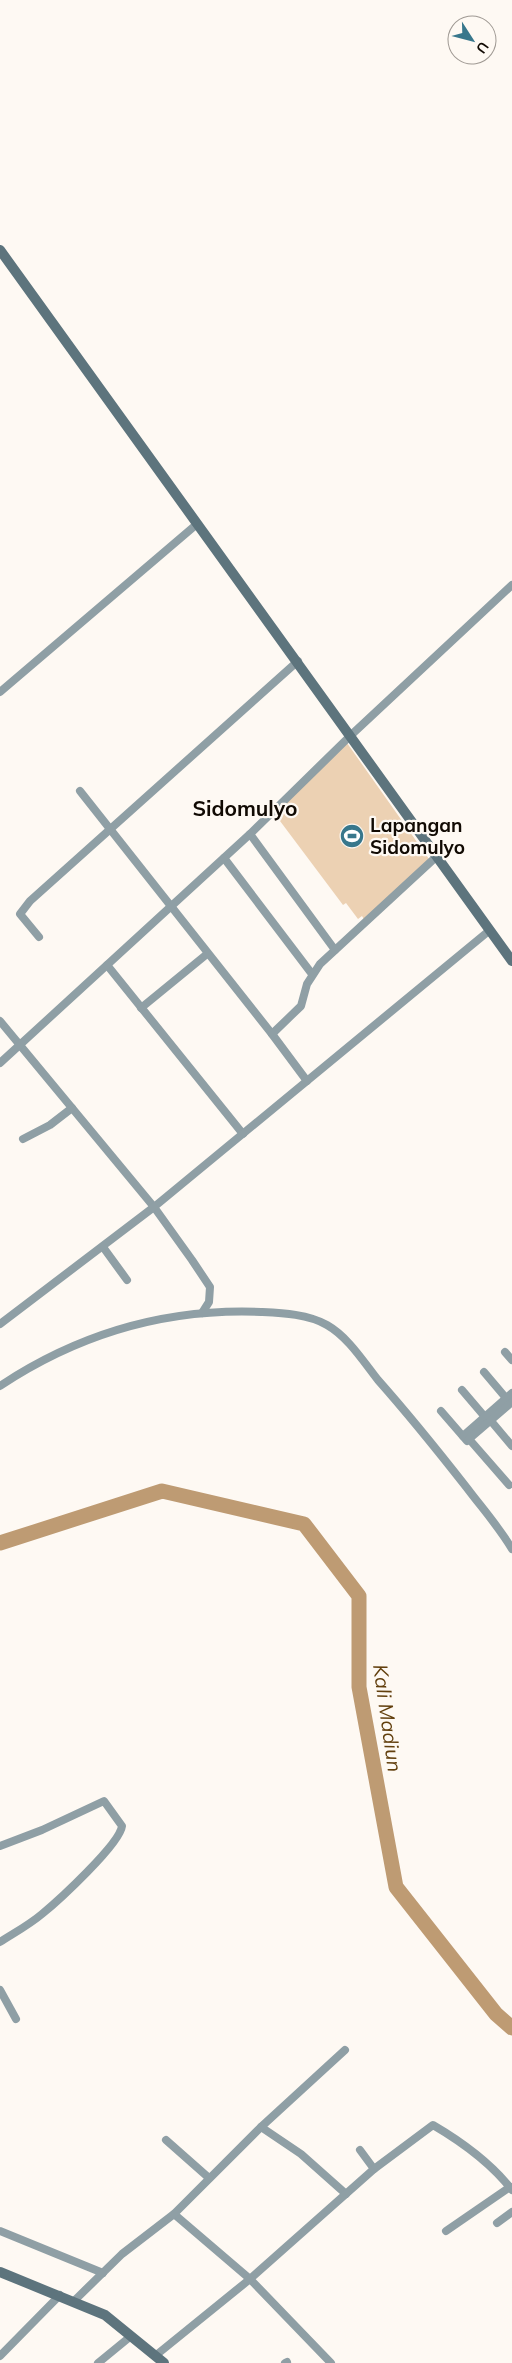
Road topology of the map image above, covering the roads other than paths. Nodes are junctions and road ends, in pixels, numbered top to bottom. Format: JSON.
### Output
{"nodes":[{"id":1,"x":0,"y":250,"type":"edge"},
{"id":2,"x":197,"y":524,"type":"junction"},
{"id":3,"x":512,"y":585,"type":"edge"},
{"id":4,"x":298,"y":661,"type":"junction"},
{"id":5,"x":0,"y":692,"type":"edge"},
{"id":6,"x":349,"y":737,"type":"junction"},
{"id":7,"x":80,"y":792,"type":"dead end"},
{"id":8,"x":109,"y":829,"type":"junction"},
{"id":9,"x":250,"y":834,"type":"junction"},
{"id":10,"x":436,"y":857,"type":"junction"},
{"id":11,"x":224,"y":858,"type":"junction"},
{"id":12,"x":170,"y":907,"type":"junction"},
{"id":13,"x":490,"y":930,"type":"junction"},
{"id":14,"x":39,"y":937,"type":"dead end"},
{"id":15,"x":335,"y":950,"type":"junction"},
{"id":16,"x":207,"y":954,"type":"junction"},
{"id":17,"x":512,"y":961,"type":"edge"},
{"id":18,"x":107,"y":965,"type":"junction"},
{"id":19,"x":312,"y":974,"type":"junction"},
{"id":20,"x":141,"y":1008,"type":"junction"},
{"id":21,"x":0,"y":1021,"type":"edge"},
{"id":22,"x":272,"y":1034,"type":"junction"},
{"id":23,"x":20,"y":1046,"type":"junction"},
{"id":24,"x":0,"y":1063,"type":"edge"},
{"id":25,"x":307,"y":1081,"type":"junction"},
{"id":26,"x":72,"y":1108,"type":"junction"},
{"id":27,"x":243,"y":1134,"type":"junction"},
{"id":28,"x":23,"y":1139,"type":"dead end"},
{"id":29,"x":154,"y":1207,"type":"junction"},
{"id":30,"x":103,"y":1247,"type":"junction"},
{"id":31,"x":127,"y":1280,"type":"dead end"},
{"id":32,"x":202,"y":1313,"type":"junction"},
{"id":33,"x":0,"y":1324,"type":"edge"},
{"id":34,"x":505,"y":1352,"type":"dead end"},
{"id":35,"x":512,"y":1360,"type":"edge"},
{"id":36,"x":484,"y":1372,"type":"dead end"},
{"id":37,"x":0,"y":1375,"type":"edge"},
{"id":38,"x":2,"y":1384,"type":"edge"},
{"id":39,"x":462,"y":1390,"type":"dead end"},
{"id":40,"x":510,"y":1398,"type":"edge"},
{"id":41,"x":441,"y":1411,"type":"dead end"},
{"id":42,"x":488,"y":1419,"type":"junction"},
{"id":43,"x":466,"y":1438,"type":"junction"},
{"id":44,"x":512,"y":1446,"type":"edge"},
{"id":45,"x":509,"y":1486,"type":"dead end"},
{"id":46,"x":512,"y":1549,"type":"edge"},
{"id":47,"x":0,"y":1846,"type":"edge"},
{"id":48,"x":0,"y":1942,"type":"edge"},
{"id":49,"x":0,"y":1990,"type":"edge"},
{"id":50,"x":16,"y":2019,"type":"dead end"},
{"id":51,"x":345,"y":2050,"type":"dead end"},
{"id":52,"x":261,"y":2127,"type":"junction"},
{"id":53,"x":166,"y":2140,"type":"dead end"},
{"id":54,"x":360,"y":2150,"type":"dead end"},
{"id":55,"x":374,"y":2169,"type":"junction"},
{"id":56,"x":209,"y":2178,"type":"junction"},
{"id":57,"x":511,"y":2189,"type":"edge"},
{"id":58,"x":346,"y":2194,"type":"junction"},
{"id":59,"x":512,"y":2212,"type":"edge"},
{"id":60,"x":174,"y":2214,"type":"junction"},
{"id":61,"x":497,"y":2223,"type":"dead end"},
{"id":62,"x":0,"y":2231,"type":"edge"},
{"id":63,"x":446,"y":2231,"type":"dead end"},
{"id":64,"x":0,"y":2272,"type":"edge"},
{"id":65,"x":103,"y":2273,"type":"junction"},
{"id":66,"x":250,"y":2279,"type":"junction"},
{"id":67,"x":60,"y":2295,"type":"junction"},
{"id":68,"x":74,"y":2301,"type":"junction"},
{"id":69,"x":131,"y":2336,"type":"junction"},
{"id":70,"x":0,"y":2356,"type":"edge"},
{"id":71,"x":159,"y":2360,"type":"edge"},
{"id":72,"x":98,"y":2363,"type":"edge"},
{"id":73,"x":331,"y":2363,"type":"edge"}],
"edges":[{"from":1,"to":2,"type":"main road"},
{"from":2,"to":4,"type":"main road"},
{"from":2,"to":5,"type":"street"},
{"from":3,"to":6,"type":"street"},
{"from":4,"to":6,"type":"main road"},
{"from":4,"to":8,"type":"street"},
{"from":6,"to":9,"type":"street"},
{"from":6,"to":10,"type":"main road"},
{"from":7,"to":8,"type":"street"},
{"from":8,"to":12,"type":"street"},
{"from":8,"to":14,"type":"street"},
{"from":9,"to":11,"type":"street"},
{"from":9,"to":15,"type":"street"},
{"from":10,"to":13,"type":"main road"},
{"from":10,"to":15,"type":"street"},
{"from":11,"to":12,"type":"street"},
{"from":11,"to":19,"type":"street"},
{"from":12,"to":16,"type":"street"},
{"from":12,"to":18,"type":"street"},
{"from":13,"to":17,"type":"main road"},
{"from":13,"to":25,"type":"street"},
{"from":15,"to":19,"type":"street"},
{"from":16,"to":20,"type":"street"},
{"from":16,"to":22,"type":"street"},
{"from":18,"to":20,"type":"street"},
{"from":18,"to":23,"type":"street"},
{"from":19,"to":22,"type":"street"},
{"from":20,"to":27,"type":"street"},
{"from":21,"to":23,"type":"street"},
{"from":22,"to":25,"type":"street"},
{"from":23,"to":24,"type":"street"},
{"from":23,"to":26,"type":"street"},
{"from":25,"to":27,"type":"street"},
{"from":26,"to":28,"type":"street"},
{"from":26,"to":29,"type":"street"},
{"from":27,"to":29,"type":"street"},
{"from":29,"to":30,"type":"street"},
{"from":29,"to":32,"type":"street"},
{"from":30,"to":31,"type":"street"},
{"from":30,"to":33,"type":"street"},
{"from":32,"to":38,"type":"street"},
{"from":32,"to":46,"type":"street"},
{"from":34,"to":35,"type":"street"},
{"from":36,"to":40,"type":"street"},
{"from":37,"to":38,"type":"street"},
{"from":39,"to":42,"type":"street"},
{"from":40,"to":42,"type":"street"},
{"from":41,"to":43,"type":"street"},
{"from":42,"to":43,"type":"street"},
{"from":42,"to":44,"type":"street"},
{"from":43,"to":45,"type":"street"},
{"from":47,"to":48,"type":"street"},
{"from":49,"to":50,"type":"street"},
{"from":51,"to":52,"type":"street"},
{"from":52,"to":56,"type":"street"},
{"from":52,"to":58,"type":"street"},
{"from":53,"to":56,"type":"street"},
{"from":54,"to":55,"type":"street"},
{"from":55,"to":57,"type":"street"},
{"from":55,"to":58,"type":"street"},
{"from":56,"to":60,"type":"street"},
{"from":57,"to":63,"type":"street"},
{"from":58,"to":66,"type":"street"},
{"from":59,"to":61,"type":"street"},
{"from":60,"to":65,"type":"street"},
{"from":60,"to":66,"type":"street"},
{"from":62,"to":65,"type":"street"},
{"from":64,"to":67,"type":"main road"},
{"from":65,"to":68,"type":"street"},
{"from":66,"to":71,"type":"street"},
{"from":66,"to":73,"type":"street"},
{"from":67,"to":68,"type":"main road"},
{"from":67,"to":70,"type":"street"},
{"from":68,"to":69,"type":"main road"},
{"from":69,"to":71,"type":"main road"},
{"from":69,"to":72,"type":"street"}]}
